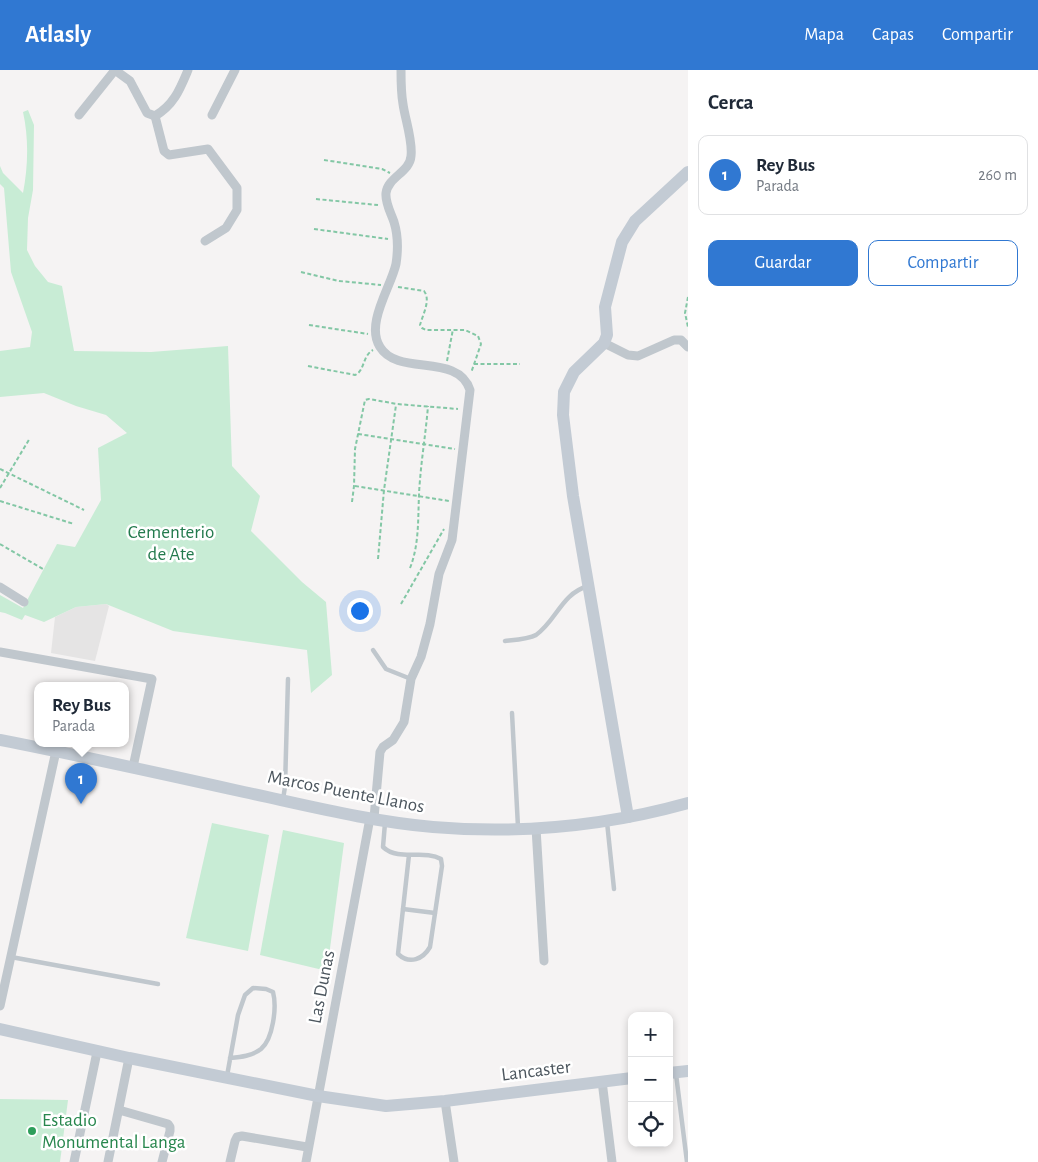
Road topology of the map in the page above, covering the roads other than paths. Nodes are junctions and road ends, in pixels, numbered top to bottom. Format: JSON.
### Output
{"nodes":[{"id":1,"x":188,"y":70,"type":"edge"},
{"id":2,"x":235,"y":70,"type":"edge"},
{"id":3,"x":401,"y":70,"type":"edge"},
{"id":4,"x":78,"y":115,"type":"dead end"},
{"id":5,"x":212,"y":115,"type":"dead end"},
{"id":6,"x":155,"y":116,"type":"junction"},
{"id":7,"x":688,"y":172,"type":"edge"},
{"id":8,"x":205,"y":241,"type":"dead end"},
{"id":9,"x":604,"y":343,"type":"junction"},
{"id":10,"x":688,"y":346,"type":"edge"},
{"id":11,"x":589,"y":586,"type":"junction"},
{"id":12,"x":0,"y":587,"type":"edge"},
{"id":13,"x":24,"y":602,"type":"dead end"},
{"id":14,"x":505,"y":641,"type":"dead end"},
{"id":15,"x":373,"y":650,"type":"dead end"},
{"id":16,"x":0,"y":652,"type":"edge"},
{"id":17,"x":288,"y":679,"type":"dead end"},
{"id":18,"x":411,"y":679,"type":"junction"},
{"id":19,"x":512,"y":713,"type":"dead end"},
{"id":20,"x":0,"y":740,"type":"edge"},
{"id":21,"x":34,"y":747,"type":"edge"},
{"id":22,"x":36,"y":747,"type":"edge"},
{"id":23,"x":56,"y":751,"type":"junction"},
{"id":24,"x":133,"y":767,"type":"junction"},
{"id":25,"x":282,"y":800,"type":"junction"},
{"id":26,"x":688,"y":803,"type":"edge"},
{"id":27,"x":628,"y":817,"type":"junction"},
{"id":28,"x":376,"y":819,"type":"junction"},
{"id":29,"x":606,"y":820,"type":"junction"},
{"id":30,"x":536,"y":828,"type":"junction"},
{"id":31,"x":518,"y":829,"type":"junction"},
{"id":32,"x":409,"y":855,"type":"junction"},
{"id":33,"x":614,"y":889,"type":"dead end"},
{"id":34,"x":403,"y":909,"type":"junction"},
{"id":35,"x":435,"y":913,"type":"junction"},
{"id":36,"x":11,"y":957,"type":"junction"},
{"id":37,"x":544,"y":961,"type":"dead end"},
{"id":38,"x":158,"y":984,"type":"dead end"},
{"id":39,"x":0,"y":1006,"type":"edge"},
{"id":40,"x":0,"y":1030,"type":"edge"},
{"id":41,"x":97,"y":1052,"type":"junction"},
{"id":42,"x":129,"y":1058,"type":"junction"},
{"id":43,"x":230,"y":1058,"type":"junction"},
{"id":44,"x":678,"y":1072,"type":"edge"},
{"id":45,"x":227,"y":1078,"type":"junction"},
{"id":46,"x":628,"y":1078,"type":"edge"},
{"id":47,"x":602,"y":1081,"type":"junction"},
{"id":48,"x":318,"y":1096,"type":"junction"},
{"id":49,"x":445,"y":1101,"type":"junction"},
{"id":50,"x":118,"y":1110,"type":"junction"},
{"id":51,"x":307,"y":1147,"type":"junction"},
{"id":52,"x":74,"y":1162,"type":"edge"},
{"id":53,"x":108,"y":1162,"type":"edge"},
{"id":54,"x":162,"y":1162,"type":"edge"},
{"id":55,"x":230,"y":1162,"type":"edge"},
{"id":56,"x":306,"y":1162,"type":"edge"},
{"id":57,"x":454,"y":1162,"type":"edge"},
{"id":58,"x":612,"y":1162,"type":"edge"},
{"id":59,"x":687,"y":1162,"type":"edge"}],
"edges":[{"from":1,"to":6,"type":"street"},
{"from":2,"to":5,"type":"street"},
{"from":3,"to":18,"type":"street","name":"Las Dunas"},
{"from":4,"to":6,"type":"street"},
{"from":6,"to":8,"type":"street"},
{"from":7,"to":9,"type":"street"},
{"from":9,"to":10,"type":"street"},
{"from":9,"to":11,"type":"street"},
{"from":11,"to":14,"type":"lane"},
{"from":11,"to":27,"type":"street"},
{"from":12,"to":13,"type":"street"},
{"from":15,"to":18,"type":"lane"},
{"from":16,"to":24,"type":"street"},
{"from":17,"to":25,"type":"lane"},
{"from":18,"to":28,"type":"street","name":"Las Dunas"},
{"from":19,"to":31,"type":"lane"},
{"from":20,"to":21,"type":"street","name":"Marcos Puente Llanos"},
{"from":22,"to":23,"type":"street","name":"Marcos Puente Llanos"},
{"from":23,"to":24,"type":"street","name":"Marcos Puente Llanos"},
{"from":23,"to":36,"type":"street"},
{"from":24,"to":25,"type":"street","name":"Marcos Puente Llanos"},
{"from":25,"to":28,"type":"street","name":"Marcos Puente Llanos"},
{"from":26,"to":27,"type":"street","name":"Marcos Puente Llanos"},
{"from":27,"to":29,"type":"street","name":"Marcos Puente Llanos"},
{"from":28,"to":31,"type":"street","name":"Marcos Puente Llanos"},
{"from":28,"to":32,"type":"lane"},
{"from":28,"to":48,"type":"street","name":"Las Dunas"},
{"from":29,"to":30,"type":"street","name":"Marcos Puente Llanos"},
{"from":29,"to":33,"type":"lane"},
{"from":30,"to":31,"type":"street","name":"Marcos Puente Llanos"},
{"from":30,"to":37,"type":"street"},
{"from":32,"to":34,"type":"lane"},
{"from":32,"to":35,"type":"lane"},
{"from":34,"to":35,"type":"lane"},
{"from":34,"to":35,"type":"lane"},
{"from":36,"to":38,"type":"lane"},
{"from":36,"to":39,"type":"street"},
{"from":40,"to":41,"type":"street","name":"Lancaster"},
{"from":41,"to":42,"type":"street","name":"Lancaster"},
{"from":41,"to":52,"type":"street"},
{"from":42,"to":45,"type":"street","name":"Lancaster"},
{"from":42,"to":50,"type":"street"},
{"from":43,"to":43,"type":"lane"},
{"from":43,"to":45,"type":"lane"},
{"from":44,"to":59,"type":"lane"},
{"from":45,"to":48,"type":"street","name":"Lancaster"},
{"from":46,"to":47,"type":"street","name":"Lancaster"},
{"from":47,"to":49,"type":"street","name":"Lancaster"},
{"from":47,"to":58,"type":"street"},
{"from":48,"to":49,"type":"street","name":"Lancaster"},
{"from":48,"to":51,"type":"street","name":"Las Dunas"},
{"from":49,"to":57,"type":"street"},
{"from":50,"to":53,"type":"street"},
{"from":50,"to":54,"type":"street"},
{"from":51,"to":55,"type":"street"},
{"from":51,"to":56,"type":"street","name":"Las Dunas"}]}
